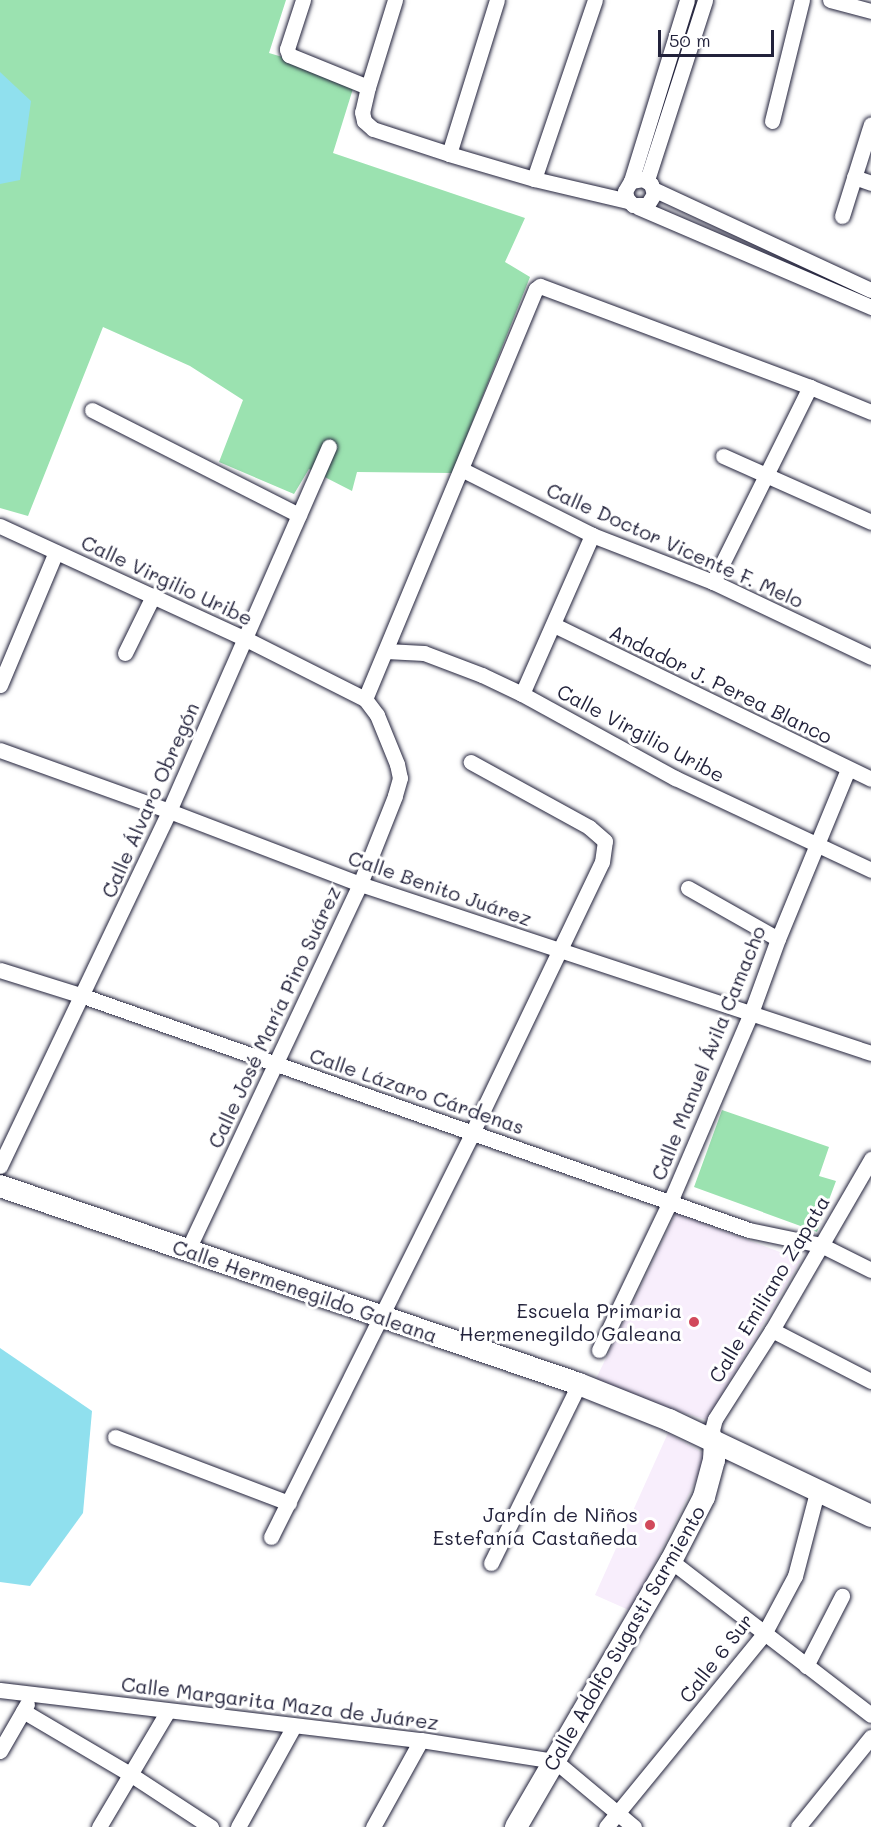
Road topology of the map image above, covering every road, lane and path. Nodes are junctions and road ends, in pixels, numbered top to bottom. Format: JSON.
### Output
{"nodes":[{"id":1,"x":303,"y":0,"type":"edge"},
{"id":2,"x":395,"y":0,"type":"edge"},
{"id":3,"x":497,"y":0,"type":"edge"},
{"id":4,"x":595,"y":0,"type":"edge"},
{"id":5,"x":687,"y":0,"type":"edge"},
{"id":6,"x":705,"y":0,"type":"edge"},
{"id":7,"x":802,"y":0,"type":"edge"},
{"id":8,"x":830,"y":0,"type":"edge"},
{"id":9,"x":871,"y":11,"type":"edge"},
{"id":10,"x":368,"y":87,"type":"junction"},
{"id":11,"x":772,"y":122,"type":"dead end"},
{"id":12,"x":871,"y":124,"type":"edge"},
{"id":13,"x":449,"y":154,"type":"junction"},
{"id":14,"x":854,"y":177,"type":"junction"},
{"id":15,"x":534,"y":179,"type":"junction"},
{"id":16,"x":631,"y":181,"type":"junction"},
{"id":17,"x":871,"y":183,"type":"edge"},
{"id":18,"x":650,"y":185,"type":"junction"},
{"id":19,"x":633,"y":204,"type":"junction"},
{"id":20,"x":842,"y":216,"type":"dead end"},
{"id":21,"x":870,"y":289,"type":"edge"},
{"id":22,"x":868,"y":306,"type":"edge"},
{"id":23,"x":810,"y":387,"type":"junction"},
{"id":24,"x":92,"y":410,"type":"dead end"},
{"id":25,"x":871,"y":412,"type":"edge"},
{"id":26,"x":329,"y":447,"type":"dead end"},
{"id":27,"x":723,"y":456,"type":"dead end"},
{"id":28,"x":463,"y":470,"type":"junction"},
{"id":29,"x":765,"y":476,"type":"junction"},
{"id":30,"x":299,"y":515,"type":"junction"},
{"id":31,"x":871,"y":522,"type":"edge"},
{"id":32,"x":0,"y":526,"type":"edge"},
{"id":33,"x":592,"y":535,"type":"junction"},
{"id":34,"x":56,"y":552,"type":"junction"},
{"id":35,"x":713,"y":582,"type":"junction"},
{"id":36,"x":153,"y":596,"type":"junction"},
{"id":37,"x":554,"y":625,"type":"junction"},
{"id":38,"x":244,"y":638,"type":"junction"},
{"id":39,"x":386,"y":651,"type":"junction"},
{"id":40,"x":125,"y":653,"type":"dead end"},
{"id":41,"x":871,"y":657,"type":"edge"},
{"id":42,"x":0,"y":686,"type":"edge"},
{"id":43,"x":522,"y":694,"type":"junction"},
{"id":44,"x":365,"y":699,"type":"junction"},
{"id":45,"x":0,"y":750,"type":"edge"},
{"id":46,"x":471,"y":762,"type":"dead end"},
{"id":47,"x":848,"y":769,"type":"junction"},
{"id":48,"x":871,"y":779,"type":"edge"},
{"id":49,"x":169,"y":811,"type":"junction"},
{"id":50,"x":816,"y":844,"type":"junction"},
{"id":51,"x":871,"y":870,"type":"edge"},
{"id":52,"x":360,"y":884,"type":"junction"},
{"id":53,"x":688,"y":888,"type":"dead end"},
{"id":54,"x":777,"y":939,"type":"junction"},
{"id":55,"x":559,"y":951,"type":"junction"},
{"id":56,"x":0,"y":970,"type":"edge"},
{"id":57,"x":83,"y":996,"type":"junction"},
{"id":58,"x":752,"y":1013,"type":"junction"},
{"id":59,"x":871,"y":1053,"type":"edge"},
{"id":60,"x":276,"y":1065,"type":"junction"},
{"id":61,"x":473,"y":1131,"type":"junction"},
{"id":62,"x":870,"y":1163,"type":"edge"},
{"id":63,"x":0,"y":1166,"type":"edge"},
{"id":64,"x":0,"y":1186,"type":"edge"},
{"id":65,"x":670,"y":1202,"type":"junction"},
{"id":66,"x":821,"y":1245,"type":"junction"},
{"id":67,"x":188,"y":1251,"type":"junction"},
{"id":68,"x":871,"y":1270,"type":"edge"},
{"id":69,"x":381,"y":1317,"type":"junction"},
{"id":70,"x":772,"y":1330,"type":"junction"},
{"id":71,"x":599,"y":1350,"type":"dead end"},
{"id":72,"x":871,"y":1381,"type":"edge"},
{"id":73,"x":579,"y":1384,"type":"junction"},
{"id":74,"x":115,"y":1437,"type":"dead end"},
{"id":75,"x":715,"y":1443,"type":"junction"},
{"id":76,"x":817,"y":1492,"type":"junction"},
{"id":77,"x":289,"y":1503,"type":"junction"},
{"id":78,"x":871,"y":1516,"type":"edge"},
{"id":79,"x":271,"y":1537,"type":"dead end"},
{"id":80,"x":671,"y":1561,"type":"junction"},
{"id":81,"x":492,"y":1563,"type":"dead end"},
{"id":82,"x":842,"y":1596,"type":"dead end"},
{"id":83,"x":764,"y":1634,"type":"junction"},
{"id":84,"x":806,"y":1666,"type":"junction"},
{"id":85,"x":0,"y":1690,"type":"edge"},
{"id":86,"x":33,"y":1693,"type":"junction"},
{"id":87,"x":23,"y":1711,"type":"junction"},
{"id":88,"x":168,"y":1711,"type":"junction"},
{"id":89,"x":871,"y":1715,"type":"edge"},
{"id":90,"x":294,"y":1726,"type":"junction"},
{"id":91,"x":871,"y":1737,"type":"edge"},
{"id":92,"x":421,"y":1740,"type":"junction"},
{"id":93,"x":0,"y":1750,"type":"edge"},
{"id":94,"x":555,"y":1761,"type":"junction"},
{"id":95,"x":130,"y":1774,"type":"junction"},
{"id":96,"x":617,"y":1813,"type":"junction"},
{"id":97,"x":99,"y":1827,"type":"edge"},
{"id":98,"x":211,"y":1827,"type":"edge"},
{"id":99,"x":238,"y":1827,"type":"edge"},
{"id":100,"x":373,"y":1827,"type":"edge"},
{"id":101,"x":516,"y":1827,"type":"edge"},
{"id":102,"x":606,"y":1827,"type":"edge"},
{"id":103,"x":634,"y":1827,"type":"edge"},
{"id":104,"x":798,"y":1827,"type":"edge"}],
"edges":[{"from":1,"to":10,"type":"street"},
{"from":2,"to":10,"type":"street"},
{"from":3,"to":13,"type":"street"},
{"from":4,"to":15,"type":"street"},
{"from":5,"to":16,"type":"street"},
{"from":6,"to":18,"type":"street"},
{"from":7,"to":11,"type":"street"},
{"from":8,"to":9,"type":"street"},
{"from":10,"to":13,"type":"street"},
{"from":12,"to":14,"type":"street"},
{"from":13,"to":15,"type":"street"},
{"from":14,"to":17,"type":"street"},
{"from":14,"to":20,"type":"street"},
{"from":15,"to":19,"type":"street"},
{"from":16,"to":18,"type":"street"},
{"from":16,"to":19,"type":"street"},
{"from":18,"to":19,"type":"street"},
{"from":18,"to":21,"type":"street"},
{"from":19,"to":22,"type":"street"},
{"from":21,"to":22,"type":"street"},
{"from":23,"to":25,"type":"street"},
{"from":23,"to":28,"type":"street"},
{"from":23,"to":29,"type":"street"},
{"from":24,"to":30,"type":"street"},
{"from":26,"to":30,"type":"street","name":"Calle Álvaro Obregón"},
{"from":27,"to":29,"type":"street"},
{"from":28,"to":33,"type":"street","name":"Calle Doctor Vicente F. Melo"},
{"from":28,"to":39,"type":"street"},
{"from":29,"to":31,"type":"street"},
{"from":29,"to":35,"type":"street"},
{"from":30,"to":38,"type":"street","name":"Calle Álvaro Obregón"},
{"from":32,"to":34,"type":"street","name":"Calle Virgilio Uribe"},
{"from":33,"to":35,"type":"street","name":"Calle Doctor Vicente F. Melo"},
{"from":33,"to":37,"type":"street"},
{"from":34,"to":36,"type":"street","name":"Calle Virgilio Uribe"},
{"from":34,"to":42,"type":"street"},
{"from":35,"to":41,"type":"street","name":"Calle Doctor Vicente F. Melo"},
{"from":36,"to":38,"type":"street","name":"Calle Virgilio Uribe"},
{"from":36,"to":40,"type":"street"},
{"from":37,"to":43,"type":"street"},
{"from":37,"to":47,"type":"street","name":"Andador J. Perea Blanco"},
{"from":38,"to":44,"type":"street","name":"Calle Virgilio Uribe"},
{"from":38,"to":49,"type":"street","name":"Calle Álvaro Obregón"},
{"from":39,"to":43,"type":"street","name":"Calle Virgilio Uribe"},
{"from":39,"to":44,"type":"street"},
{"from":43,"to":50,"type":"street","name":"Calle Virgilio Uribe"},
{"from":44,"to":52,"type":"street","name":"Calle José María Pino Suárez"},
{"from":45,"to":49,"type":"street","name":"Calle Benito Juárez"},
{"from":46,"to":55,"type":"street"},
{"from":47,"to":48,"type":"street","name":"Andador J. Perea Blanco"},
{"from":47,"to":50,"type":"street","name":"Calle Manuel Ávila Camacho"},
{"from":49,"to":52,"type":"street","name":"Calle Benito Juárez"},
{"from":49,"to":57,"type":"street","name":"Calle Álvaro Obregón"},
{"from":50,"to":51,"type":"street","name":"Calle Virgilio Uribe"},
{"from":50,"to":54,"type":"street","name":"Calle Manuel Ávila Camacho"},
{"from":52,"to":55,"type":"street","name":"Calle Benito Juárez"},
{"from":52,"to":60,"type":"street","name":"Calle José María Pino Suárez"},
{"from":53,"to":54,"type":"street"},
{"from":54,"to":58,"type":"street","name":"Calle Manuel Ávila Camacho"},
{"from":55,"to":58,"type":"street","name":"Calle Benito Juárez"},
{"from":55,"to":61,"type":"street"},
{"from":56,"to":57,"type":"street","name":"Calle Lázaro Cárdenas"},
{"from":57,"to":60,"type":"street","name":"Calle Lázaro Cárdenas"},
{"from":57,"to":63,"type":"street","name":"Calle Álvaro Obregón"},
{"from":58,"to":59,"type":"street","name":"Calle Benito Juárez"},
{"from":58,"to":65,"type":"street","name":"Calle Manuel Ávila Camacho"},
{"from":60,"to":61,"type":"street","name":"Calle Lázaro Cárdenas"},
{"from":60,"to":67,"type":"street","name":"Calle José María Pino Suárez"},
{"from":61,"to":65,"type":"street","name":"Calle Lázaro Cárdenas"},
{"from":61,"to":69,"type":"street"},
{"from":62,"to":66,"type":"street","name":"Calle Emiliano Zapata"},
{"from":64,"to":67,"type":"street","name":"Calle Hermenegildo Galeana"},
{"from":65,"to":66,"type":"street","name":"Calle Lázaro Cárdenas"},
{"from":65,"to":71,"type":"street","name":"Calle Manuel Ávila Camacho"},
{"from":66,"to":68,"type":"street","name":"Calle Lázaro Cárdenas"},
{"from":66,"to":70,"type":"street","name":"Calle Emiliano Zapata"},
{"from":67,"to":69,"type":"street","name":"Calle Hermenegildo Galeana"},
{"from":69,"to":73,"type":"street","name":"Calle Hermenegildo Galeana"},
{"from":69,"to":77,"type":"street"},
{"from":70,"to":72,"type":"street"},
{"from":70,"to":75,"type":"street","name":"Calle Emiliano Zapata"},
{"from":73,"to":75,"type":"street","name":"Calle Hermenegildo Galeana"},
{"from":73,"to":81,"type":"street"},
{"from":74,"to":77,"type":"street"},
{"from":75,"to":76,"type":"street","name":"Calle Hermenegildo Galeana"},
{"from":75,"to":80,"type":"street","name":"Calle Adolfo Sugasti Sarmiento"},
{"from":76,"to":78,"type":"street","name":"Calle Hermenegildo Galeana"},
{"from":76,"to":83,"type":"street","name":"Calle 6 Sur"},
{"from":77,"to":79,"type":"street"},
{"from":80,"to":83,"type":"street"},
{"from":80,"to":94,"type":"street","name":"Calle Adolfo Sugasti Sarmiento"},
{"from":82,"to":84,"type":"street"},
{"from":83,"to":84,"type":"street"},
{"from":83,"to":96,"type":"street","name":"Calle 6 Sur"},
{"from":84,"to":89,"type":"street"},
{"from":85,"to":86,"type":"street","name":"Calle Margarita Maza de Juárez"},
{"from":86,"to":87,"type":"street"},
{"from":86,"to":88,"type":"street","name":"Calle Margarita Maza de Juárez"},
{"from":87,"to":93,"type":"street"},
{"from":87,"to":95,"type":"street"},
{"from":88,"to":90,"type":"street","name":"Calle Margarita Maza de Juárez"},
{"from":88,"to":95,"type":"street"},
{"from":90,"to":92,"type":"street","name":"Calle Margarita Maza de Juárez"},
{"from":90,"to":99,"type":"street"},
{"from":91,"to":104,"type":"street"},
{"from":92,"to":94,"type":"street","name":"Calle Margarita Maza de Juárez"},
{"from":92,"to":100,"type":"street"},
{"from":94,"to":96,"type":"street"},
{"from":94,"to":101,"type":"street","name":"Calle Adolfo Sugasti Sarmiento"},
{"from":95,"to":97,"type":"street"},
{"from":95,"to":98,"type":"street"},
{"from":96,"to":102,"type":"street","name":"Calle 6 Sur"},
{"from":96,"to":103,"type":"street"}]}
